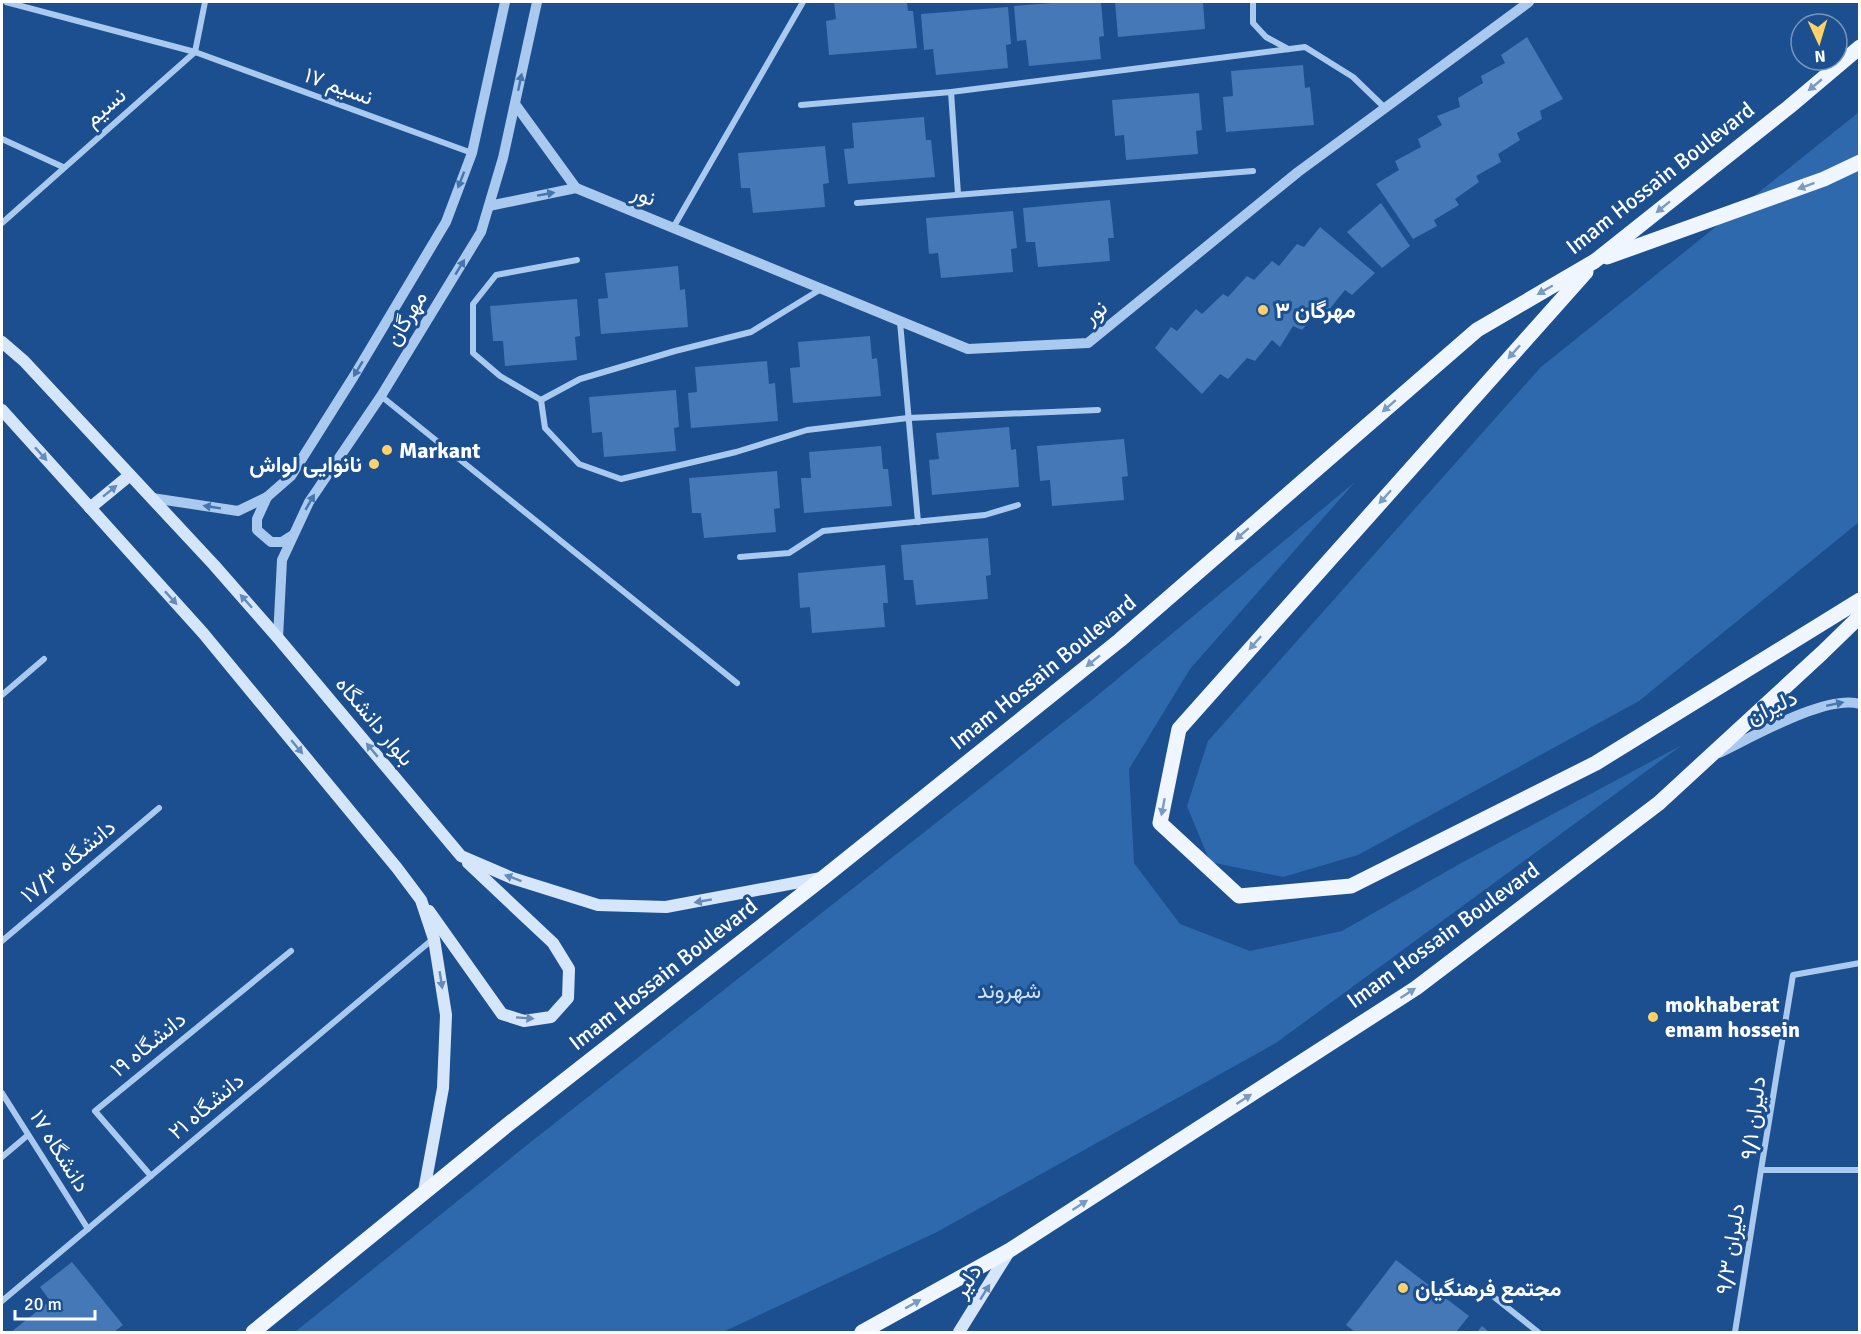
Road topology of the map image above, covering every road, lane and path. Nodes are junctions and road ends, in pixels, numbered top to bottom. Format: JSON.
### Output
{"nodes":[{"id":1,"x":6,"y":2,"type":"edge"},
{"id":2,"x":205,"y":2,"type":"edge"},
{"id":3,"x":505,"y":2,"type":"edge"},
{"id":4,"x":537,"y":2,"type":"edge"},
{"id":5,"x":804,"y":2,"type":"edge"},
{"id":6,"x":1253,"y":2,"type":"edge"},
{"id":7,"x":1529,"y":2,"type":"edge"},
{"id":8,"x":1860,"y":47,"type":"edge"},
{"id":9,"x":1289,"y":49,"type":"junction"},
{"id":10,"x":195,"y":52,"type":"junction"},
{"id":11,"x":951,"y":92,"type":"junction"},
{"id":12,"x":515,"y":104,"type":"junction"},
{"id":13,"x":801,"y":105,"type":"dead end"},
{"id":14,"x":1384,"y":108,"type":"junction"},
{"id":15,"x":2,"y":139,"type":"edge"},
{"id":16,"x":472,"y":153,"type":"junction"},
{"id":17,"x":1860,"y":162,"type":"edge"},
{"id":18,"x":63,"y":167,"type":"junction"},
{"id":19,"x":1253,"y":171,"type":"dead end"},
{"id":20,"x":576,"y":188,"type":"junction"},
{"id":21,"x":958,"y":194,"type":"junction"},
{"id":22,"x":857,"y":203,"type":"dead end"},
{"id":23,"x":489,"y":206,"type":"junction"},
{"id":24,"x":2,"y":223,"type":"edge"},
{"id":25,"x":673,"y":228,"type":"junction"},
{"id":26,"x":577,"y":260,"type":"dead end"},
{"id":27,"x":1595,"y":261,"type":"junction"},
{"id":28,"x":821,"y":289,"type":"junction"},
{"id":29,"x":900,"y":322,"type":"junction"},
{"id":30,"x":2,"y":342,"type":"edge"},
{"id":31,"x":381,"y":396,"type":"junction"},
{"id":32,"x":541,"y":400,"type":"junction"},
{"id":33,"x":2,"y":410,"type":"edge"},
{"id":34,"x":1098,"y":410,"type":"dead end"},
{"id":35,"x":908,"y":418,"type":"junction"},
{"id":36,"x":130,"y":475,"type":"junction"},
{"id":37,"x":267,"y":497,"type":"junction"},
{"id":38,"x":152,"y":498,"type":"junction"},
{"id":39,"x":1018,"y":505,"type":"dead end"},
{"id":40,"x":90,"y":508,"type":"junction"},
{"id":41,"x":918,"y":522,"type":"junction"},
{"id":42,"x":293,"y":535,"type":"junction"},
{"id":43,"x":740,"y":557,"type":"dead end"},
{"id":44,"x":1860,"y":600,"type":"edge"},
{"id":45,"x":1860,"y":616,"type":"edge"},
{"id":46,"x":278,"y":638,"type":"junction"},
{"id":47,"x":44,"y":659,"type":"dead end"},
{"id":48,"x":737,"y":683,"type":"dead end"},
{"id":49,"x":2,"y":695,"type":"edge"},
{"id":50,"x":1860,"y":704,"type":"edge"},
{"id":51,"x":1705,"y":760,"type":"junction"},
{"id":52,"x":159,"y":808,"type":"dead end"},
{"id":53,"x":461,"y":856,"type":"junction"},
{"id":54,"x":822,"y":878,"type":"junction"},
{"id":55,"x":421,"y":900,"type":"junction"},
{"id":56,"x":434,"y":939,"type":"junction"},
{"id":57,"x":2,"y":941,"type":"edge"},
{"id":58,"x":291,"y":951,"type":"dead end"},
{"id":59,"x":1860,"y":963,"type":"edge"},
{"id":60,"x":2,"y":1093,"type":"edge"},
{"id":61,"x":28,"y":1135,"type":"junction"},
{"id":62,"x":2,"y":1157,"type":"edge"},
{"id":63,"x":1761,"y":1170,"type":"junction"},
{"id":64,"x":1860,"y":1170,"type":"edge"},
{"id":65,"x":151,"y":1176,"type":"junction"},
{"id":66,"x":424,"y":1191,"type":"junction"},
{"id":67,"x":88,"y":1229,"type":"junction"},
{"id":68,"x":1010,"y":1250,"type":"junction"},
{"id":69,"x":1494,"y":1297,"type":"dead end"},
{"id":70,"x":2,"y":1301,"type":"edge"},
{"id":71,"x":253,"y":1332,"type":"edge"},
{"id":72,"x":862,"y":1332,"type":"edge"},
{"id":73,"x":959,"y":1332,"type":"edge"},
{"id":74,"x":1538,"y":1332,"type":"edge"},
{"id":75,"x":1735,"y":1332,"type":"edge"}],
"edges":[{"from":1,"to":10,"type":"street","name":"نسیم ۱۷"},
{"from":2,"to":10,"type":"street"},
{"from":3,"to":16,"type":"street","name":"مهرگان"},
{"from":12,"to":4,"type":"street","name":"مهرگان","one_way":true},
{"from":5,"to":25,"type":"street"},
{"from":6,"to":9,"type":"street"},
{"from":7,"to":14,"type":"street","name":"نور"},
{"from":8,"to":27,"type":"main road","name":"Imam Hossain Boulevard","one_way":true},
{"from":9,"to":11,"type":"street"},
{"from":9,"to":14,"type":"street"},
{"from":10,"to":16,"type":"street","name":"نسیم ۱۷"},
{"from":10,"to":18,"type":"street","name":"نسیم"},
{"from":11,"to":13,"type":"street"},
{"from":11,"to":21,"type":"street"},
{"from":12,"to":20,"type":"street"},
{"from":12,"to":23,"type":"street","name":"مهرگان"},
{"from":14,"to":29,"type":"street","name":"نور"},
{"from":15,"to":18,"type":"street"},
{"from":16,"to":37,"type":"street","name":"مهرگان","one_way":true},
{"from":17,"to":27,"type":"main road","one_way":true},
{"from":18,"to":24,"type":"street","name":"نسیم"},
{"from":19,"to":21,"type":"street"},
{"from":23,"to":20,"type":"street","one_way":true},
{"from":20,"to":25,"type":"street","name":"نور"},
{"from":21,"to":22,"type":"street"},
{"from":31,"to":23,"type":"street","name":"مهرگان","one_way":true},
{"from":25,"to":28,"type":"street","name":"نور"},
{"from":26,"to":32,"type":"street"},
{"from":27,"to":44,"type":"main road","one_way":true},
{"from":27,"to":54,"type":"main road","name":"Imam Hossain Boulevard","one_way":true},
{"from":28,"to":29,"type":"street","name":"نور"},
{"from":28,"to":32,"type":"street"},
{"from":29,"to":35,"type":"street"},
{"from":30,"to":36,"type":"main road","name":"بلوار دانشگاه"},
{"from":42,"to":31,"type":"street","name":"مهرگان","one_way":true},
{"from":31,"to":48,"type":"street"},
{"from":32,"to":35,"type":"street"},
{"from":33,"to":40,"type":"main road","one_way":true},
{"from":34,"to":35,"type":"street"},
{"from":35,"to":41,"type":"street"},
{"from":36,"to":38,"type":"main road","name":"بلوار دانشگاه"},
{"from":40,"to":36,"type":"main road","one_way":true},
{"from":37,"to":38,"type":"street","name":"مهرگان","one_way":true},
{"from":37,"to":42,"type":"street"},
{"from":46,"to":38,"type":"main road","name":"بلوار دانشگاه","one_way":true},
{"from":39,"to":41,"type":"street"},
{"from":40,"to":55,"type":"main road","one_way":true},
{"from":41,"to":43,"type":"street"},
{"from":42,"to":46,"type":"street","name":"مهرگان"},
{"from":45,"to":51,"type":"main road","name":"Imam Hossain Boulevard"},
{"from":53,"to":46,"type":"main road","name":"بلوار دانشگاه","one_way":true},
{"from":47,"to":49,"type":"street"},
{"from":51,"to":50,"type":"street","name":"دلیران","one_way":true},
{"from":68,"to":51,"type":"main road","name":"Imam Hossain Boulevard","one_way":true},
{"from":52,"to":57,"type":"street","name":"دانشگاه ۱۷/۳"},
{"from":54,"to":53,"type":"main road","name":"بلوار دانشگاه","one_way":true},
{"from":55,"to":53,"type":"main road","one_way":true},
{"from":54,"to":66,"type":"main road","name":"Imam Hossain Boulevard"},
{"from":55,"to":56,"type":"main road"},
{"from":56,"to":65,"type":"street","name":"دانشگاه ۲۱"},
{"from":56,"to":66,"type":"main road","one_way":true},
{"from":58,"to":65,"type":"street","name":"دانشگاه ۱۹"},
{"from":59,"to":63,"type":"street","name":"دلیران ۹/۱"},
{"from":60,"to":61,"type":"street","name":"دانشگاه ۱۷"},
{"from":61,"to":62,"type":"street"},
{"from":61,"to":67,"type":"street","name":"دانشگاه ۱۷"},
{"from":63,"to":64,"type":"street","name":"دلیران ۹/۱"},
{"from":63,"to":75,"type":"street","name":"دلیران ۹/۳"},
{"from":65,"to":67,"type":"street","name":"دانشگاه ۲۱"},
{"from":66,"to":71,"type":"main road","name":"Imam Hossain Boulevard"},
{"from":67,"to":70,"type":"street","name":"دانشگاه ۲۱"},
{"from":72,"to":68,"type":"main road","name":"Imam Hossain Boulevard","one_way":true},
{"from":73,"to":68,"type":"main road","name":"دلیر","one_way":true},
{"from":69,"to":74,"type":"street"}]}
